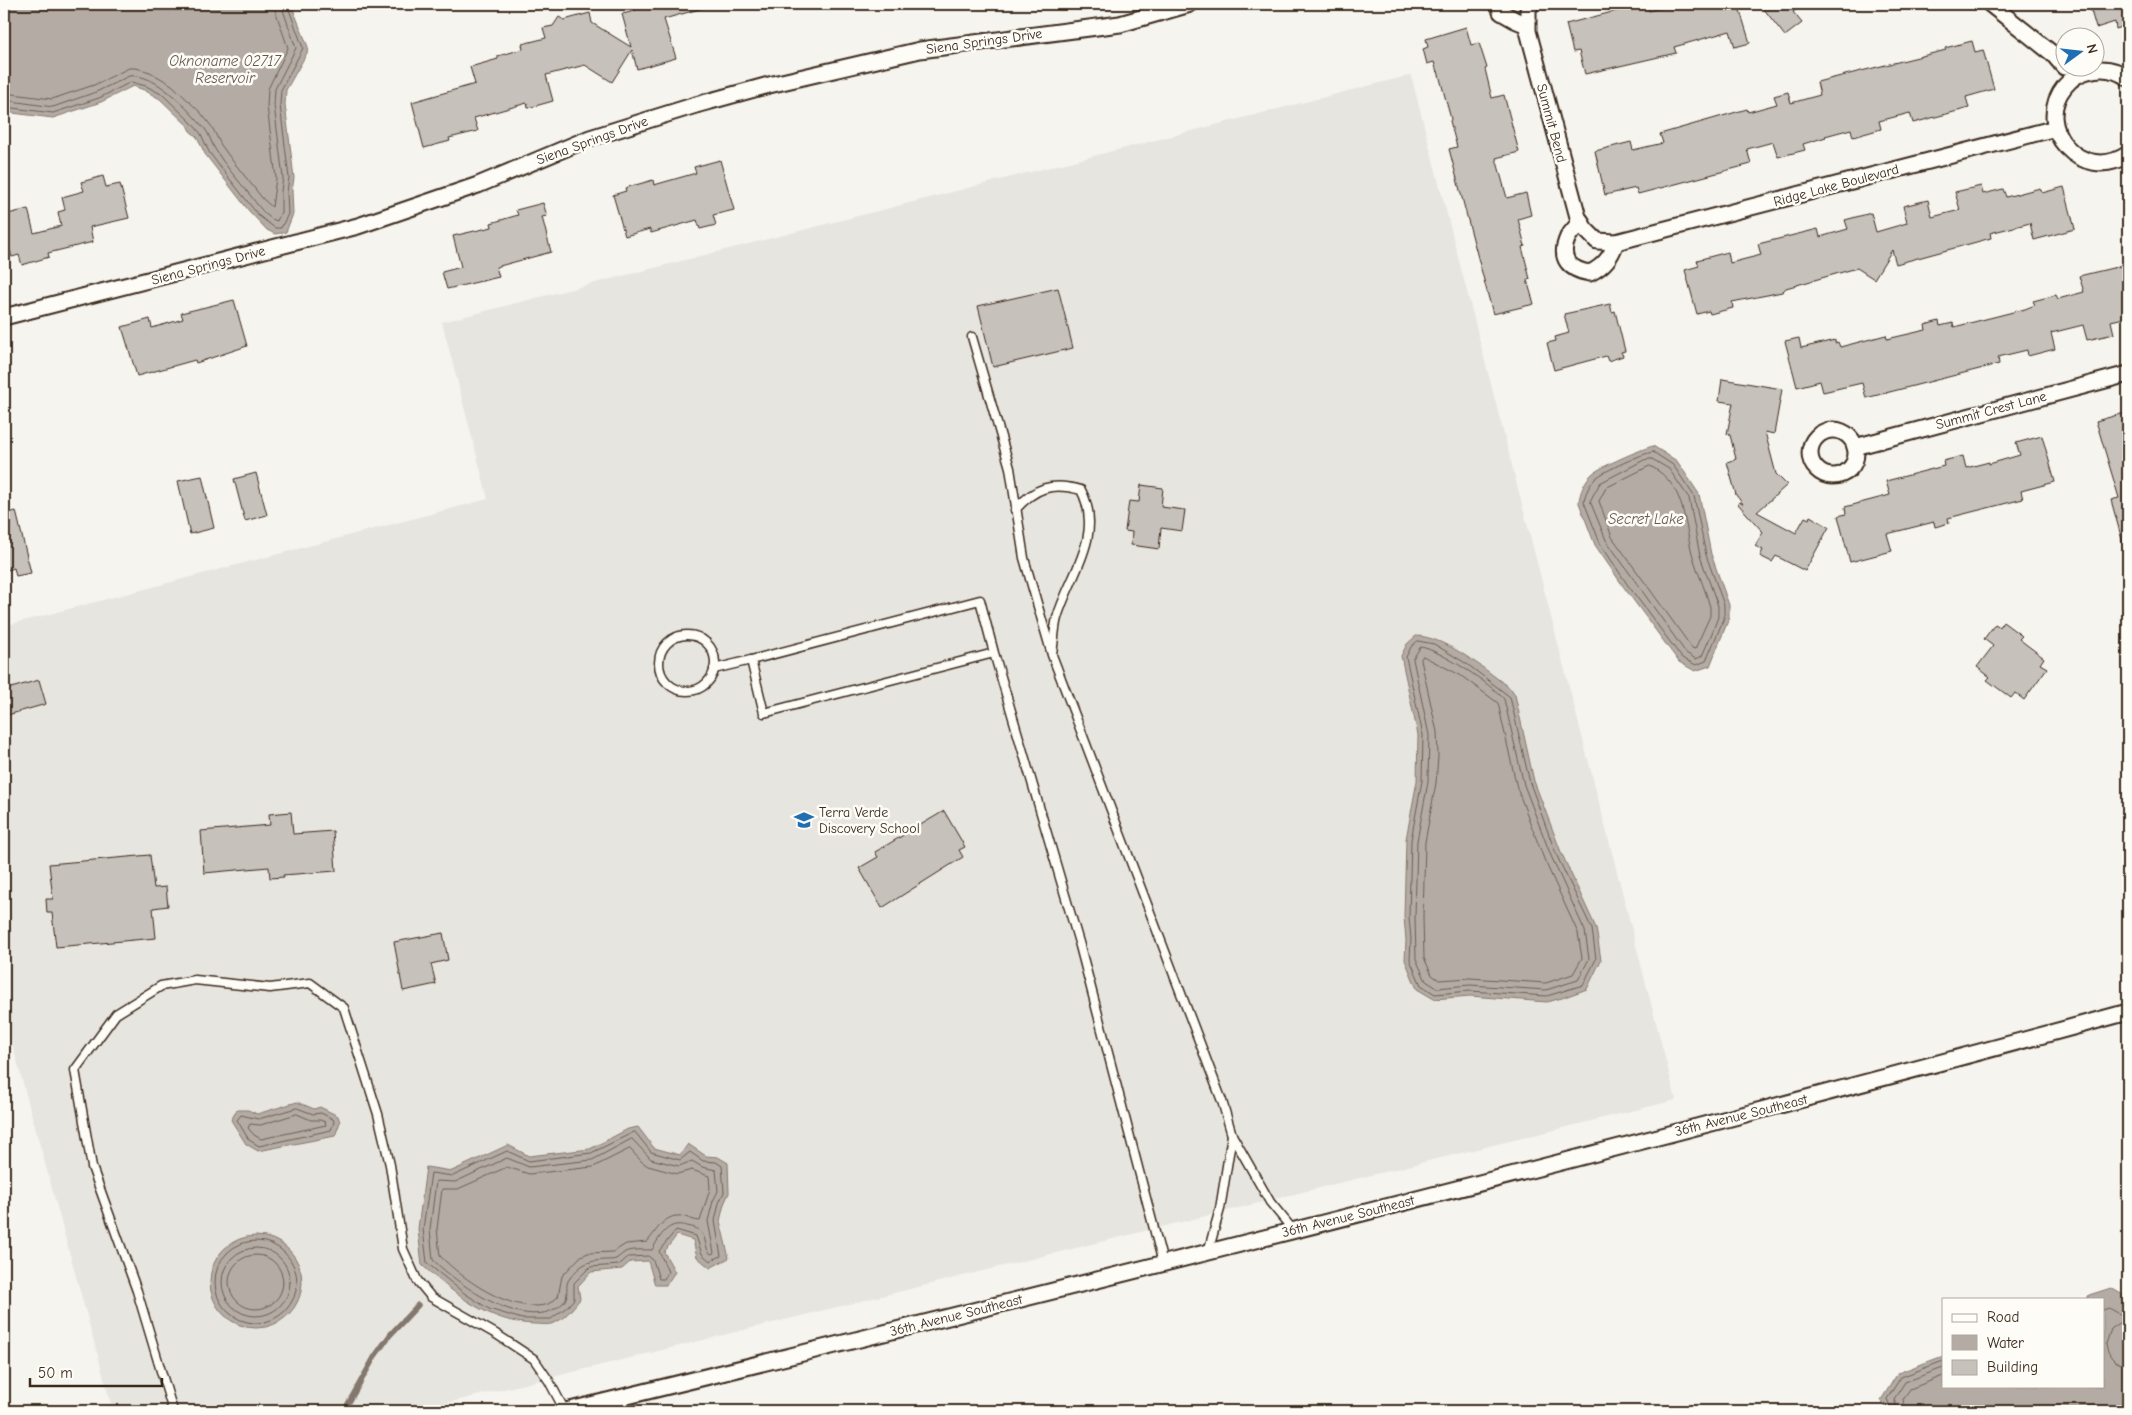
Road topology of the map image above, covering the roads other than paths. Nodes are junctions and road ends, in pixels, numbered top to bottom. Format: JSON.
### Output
{"nodes":[{"id":1,"x":1190,"y":4,"type":"edge"},
{"id":2,"x":1499,"y":4,"type":"edge"},
{"id":3,"x":1531,"y":4,"type":"edge"},
{"id":4,"x":1990,"y":4,"type":"edge"},
{"id":5,"x":1527,"y":25,"type":"junction"},
{"id":6,"x":2054,"y":55,"type":"edge"},
{"id":7,"x":2104,"y":70,"type":"edge"},
{"id":8,"x":2065,"y":78,"type":"edge"},
{"id":9,"x":2128,"y":78,"type":"edge"},
{"id":10,"x":2056,"y":128,"type":"junction"},
{"id":11,"x":2127,"y":160,"type":"edge"},
{"id":12,"x":1581,"y":222,"type":"junction"},
{"id":13,"x":1616,"y":242,"type":"junction"},
{"id":14,"x":4,"y":317,"type":"edge"},
{"id":15,"x":972,"y":337,"type":"dead end"},
{"id":16,"x":2128,"y":374,"type":"edge"},
{"id":17,"x":1855,"y":447,"type":"dead end"},
{"id":18,"x":1016,"y":510,"type":"junction"},
{"id":19,"x":994,"y":653,"type":"junction"},
{"id":20,"x":1052,"y":655,"type":"junction"},
{"id":21,"x":751,"y":660,"type":"junction"},
{"id":22,"x":714,"y":669,"type":"junction"},
{"id":23,"x":2128,"y":1012,"type":"edge"},
{"id":24,"x":1232,"y":1135,"type":"junction"},
{"id":25,"x":1292,"y":1230,"type":"junction"},
{"id":26,"x":1208,"y":1252,"type":"junction"},
{"id":27,"x":1164,"y":1263,"type":"junction"},
{"id":28,"x":173,"y":1411,"type":"edge"},
{"id":29,"x":566,"y":1411,"type":"edge"}],
"edges":[{"from":1,"to":14,"type":"street","name":"Siena Springs Drive"},
{"from":2,"to":5,"type":"street"},
{"from":3,"to":5,"type":"street","name":"Summit Bend"},
{"from":4,"to":6,"type":"street"},
{"from":5,"to":12,"type":"street","name":"Summit Bend"},
{"from":7,"to":9,"type":"street"},
{"from":8,"to":10,"type":"street"},
{"from":10,"to":11,"type":"street"},
{"from":10,"to":13,"type":"street","name":"Ridge Lake Boulevard"},
{"from":12,"to":13,"type":"street","name":"Summit Bend"},
{"from":12,"to":13,"type":"street"},
{"from":15,"to":18,"type":"lane"},
{"from":16,"to":17,"type":"street","name":"Summit Crest Lane"},
{"from":18,"to":20,"type":"lane"},
{"from":18,"to":20,"type":"lane"},
{"from":19,"to":21,"type":"lane"},
{"from":19,"to":21,"type":"lane"},
{"from":19,"to":27,"type":"lane"},
{"from":20,"to":24,"type":"lane"},
{"from":21,"to":22,"type":"lane"},
{"from":22,"to":22,"type":"lane"},
{"from":23,"to":25,"type":"street","name":"36th Avenue Southeast"},
{"from":24,"to":25,"type":"lane"},
{"from":24,"to":26,"type":"lane"},
{"from":25,"to":26,"type":"street","name":"36th Avenue Southeast"},
{"from":26,"to":27,"type":"street","name":"36th Avenue Southeast"},
{"from":27,"to":29,"type":"street","name":"36th Avenue Southeast"},
{"from":28,"to":29,"type":"lane"}]}
